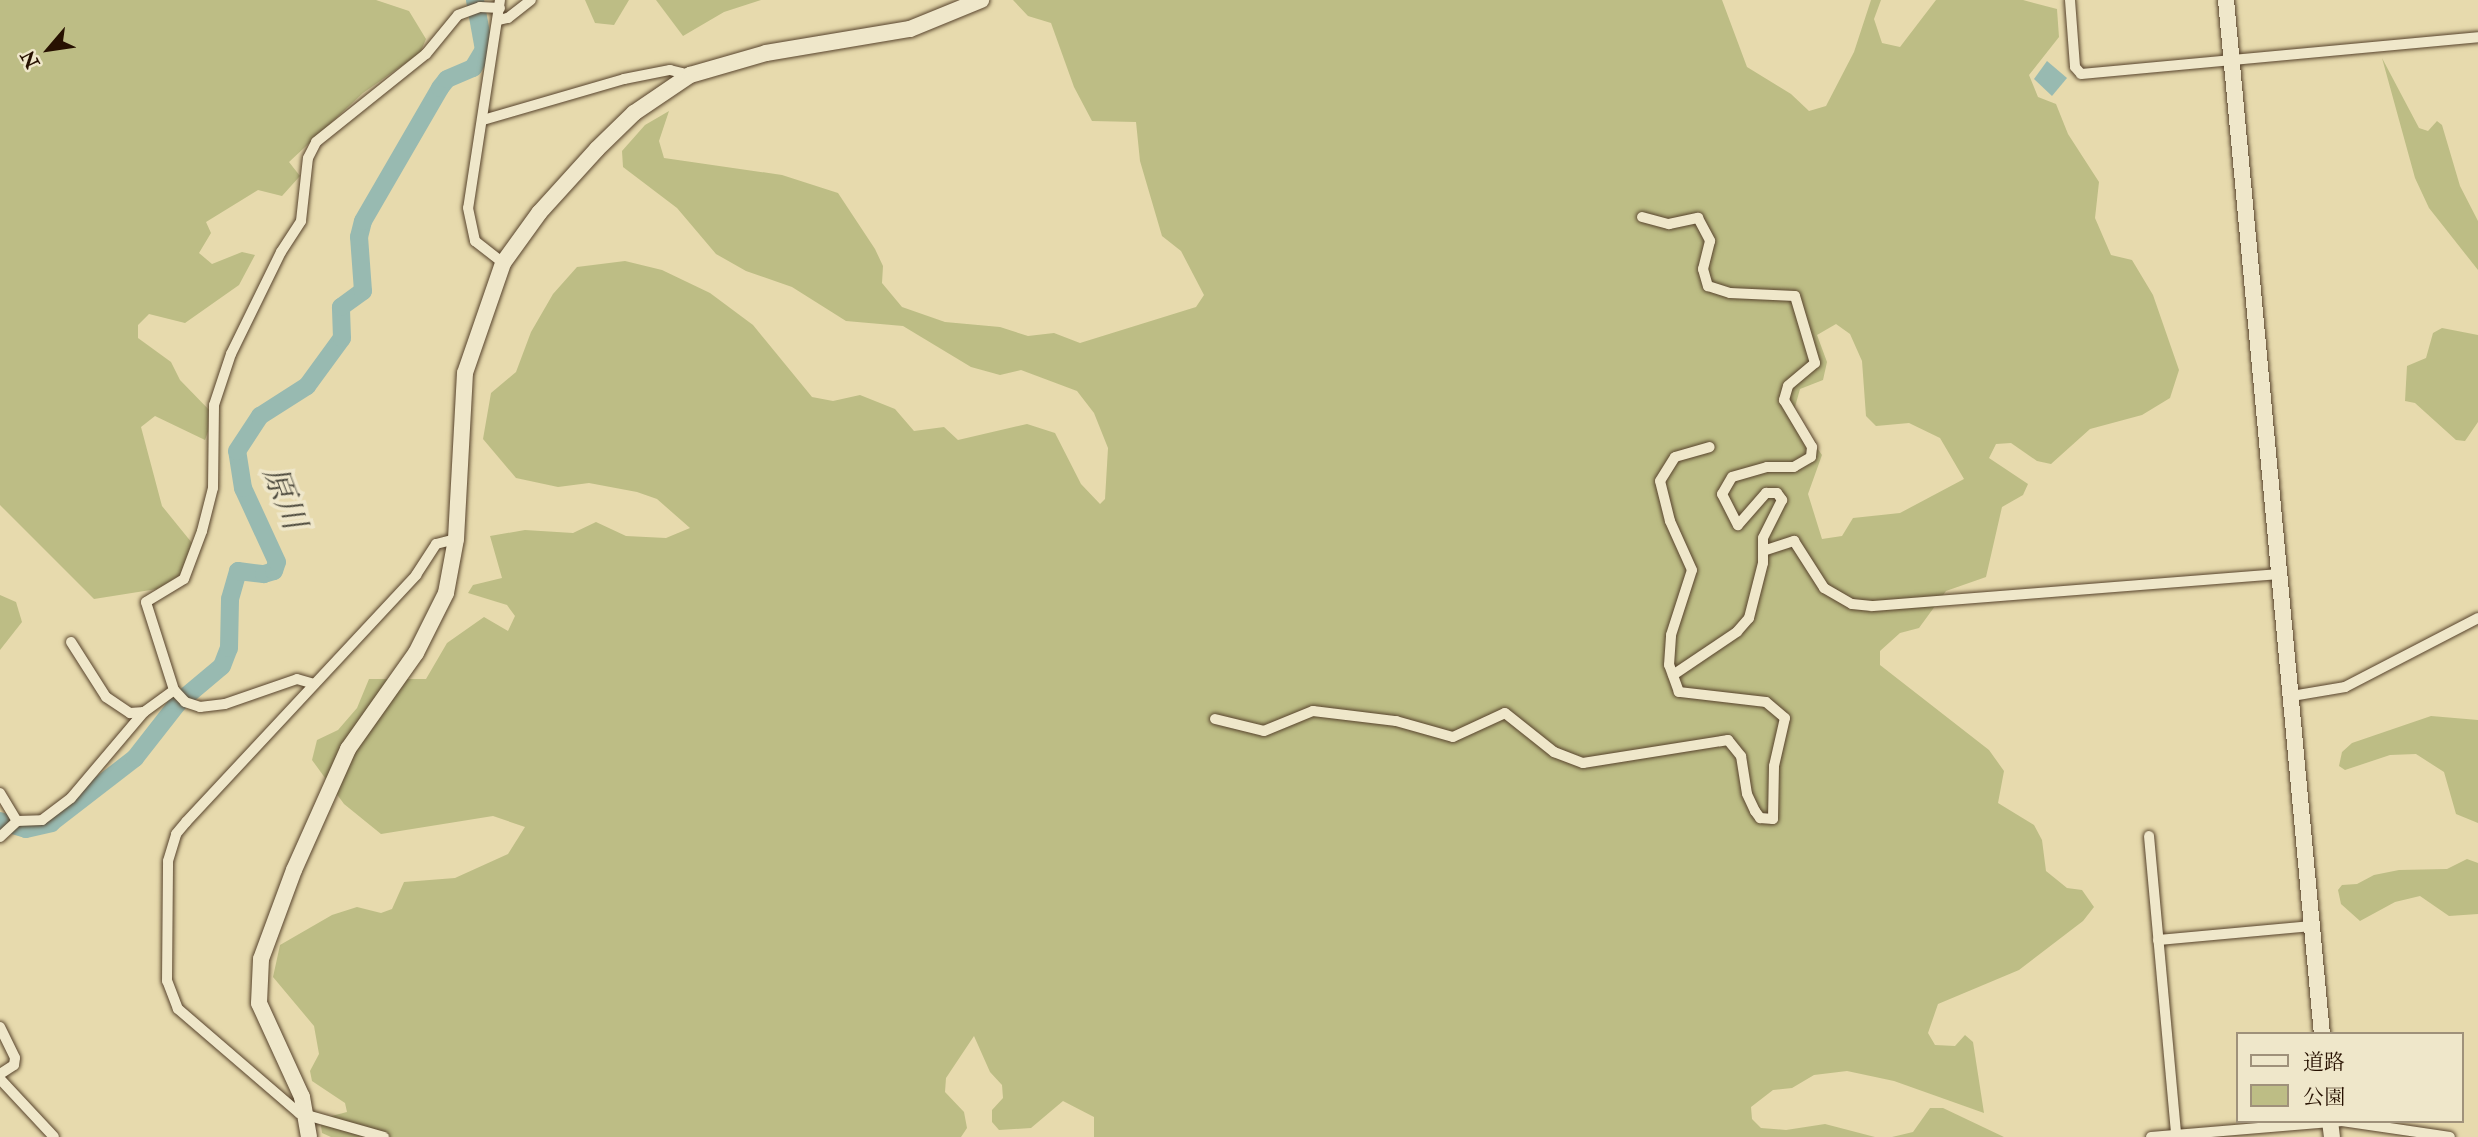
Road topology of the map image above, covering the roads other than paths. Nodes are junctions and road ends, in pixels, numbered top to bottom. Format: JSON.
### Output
{"nodes":[{"id":1,"x":531,"y":0,"type":"edge"},
{"id":2,"x":981,"y":0,"type":"edge"},
{"id":3,"x":2070,"y":0,"type":"edge"},
{"id":4,"x":2226,"y":0,"type":"edge"},
{"id":5,"x":500,"y":9,"type":"edge"},
{"id":6,"x":2478,"y":37,"type":"edge"},
{"id":7,"x":2231,"y":59,"type":"junction"},
{"id":8,"x":690,"y":75,"type":"junction"},
{"id":9,"x":483,"y":121,"type":"junction"},
{"id":10,"x":1642,"y":218,"type":"dead end"},
{"id":11,"x":503,"y":263,"type":"junction"},
{"id":12,"x":1710,"y":447,"type":"dead end"},
{"id":13,"x":456,"y":539,"type":"junction"},
{"id":14,"x":1763,"y":551,"type":"junction"},
{"id":15,"x":2278,"y":574,"type":"junction"},
{"id":16,"x":2478,"y":618,"type":"edge"},
{"id":17,"x":71,"y":642,"type":"dead end"},
{"id":18,"x":1672,"y":675,"type":"junction"},
{"id":19,"x":314,"y":684,"type":"junction"},
{"id":20,"x":2292,"y":696,"type":"junction"},
{"id":21,"x":179,"y":697,"type":"junction"},
{"id":22,"x":144,"y":712,"type":"junction"},
{"id":23,"x":1215,"y":719,"type":"dead end"},
{"id":24,"x":0,"y":793,"type":"edge"},
{"id":25,"x":10,"y":827,"type":"edge"},
{"id":26,"x":2148,"y":836,"type":"dead end"},
{"id":27,"x":2312,"y":926,"type":"junction"},
{"id":28,"x":2158,"y":940,"type":"junction"},
{"id":29,"x":0,"y":1027,"type":"edge"},
{"id":30,"x":2322,"y":1032,"type":"edge"},
{"id":31,"x":0,"y":1077,"type":"edge"},
{"id":32,"x":306,"y":1114,"type":"junction"},
{"id":33,"x":2318,"y":1123,"type":"edge"},
{"id":34,"x":2338,"y":1123,"type":"edge"},
{"id":35,"x":2176,"y":1135,"type":"junction"},
{"id":36,"x":54,"y":1137,"type":"edge"},
{"id":37,"x":309,"y":1137,"type":"edge"},
{"id":38,"x":384,"y":1137,"type":"edge"},
{"id":39,"x":2151,"y":1137,"type":"edge"},
{"id":40,"x":2451,"y":1137,"type":"edge"}],
"edges":[{"from":1,"to":5,"type":"street"},
{"from":2,"to":8,"type":"street"},
{"from":3,"to":7,"type":"street"},
{"from":4,"to":7,"type":"street"},
{"from":5,"to":9,"type":"street"},
{"from":5,"to":21,"type":"street"},
{"from":6,"to":7,"type":"street"},
{"from":7,"to":15,"type":"street"},
{"from":8,"to":9,"type":"street"},
{"from":8,"to":11,"type":"street"},
{"from":9,"to":11,"type":"street"},
{"from":10,"to":14,"type":"street"},
{"from":11,"to":13,"type":"street"},
{"from":12,"to":18,"type":"street"},
{"from":13,"to":19,"type":"street"},
{"from":13,"to":32,"type":"street"},
{"from":14,"to":15,"type":"street"},
{"from":14,"to":18,"type":"street"},
{"from":15,"to":20,"type":"street"},
{"from":16,"to":20,"type":"street"},
{"from":17,"to":22,"type":"street"},
{"from":18,"to":23,"type":"street"},
{"from":19,"to":21,"type":"street"},
{"from":19,"to":32,"type":"street"},
{"from":20,"to":27,"type":"street"},
{"from":21,"to":22,"type":"street"},
{"from":22,"to":25,"type":"street"},
{"from":24,"to":25,"type":"street"},
{"from":26,"to":28,"type":"street"},
{"from":27,"to":28,"type":"street"},
{"from":27,"to":30,"type":"street"},
{"from":28,"to":35,"type":"street"},
{"from":29,"to":31,"type":"street"},
{"from":31,"to":36,"type":"street"},
{"from":32,"to":37,"type":"street"},
{"from":32,"to":38,"type":"street"},
{"from":33,"to":35,"type":"street"},
{"from":34,"to":40,"type":"street"},
{"from":35,"to":39,"type":"street"}]}
